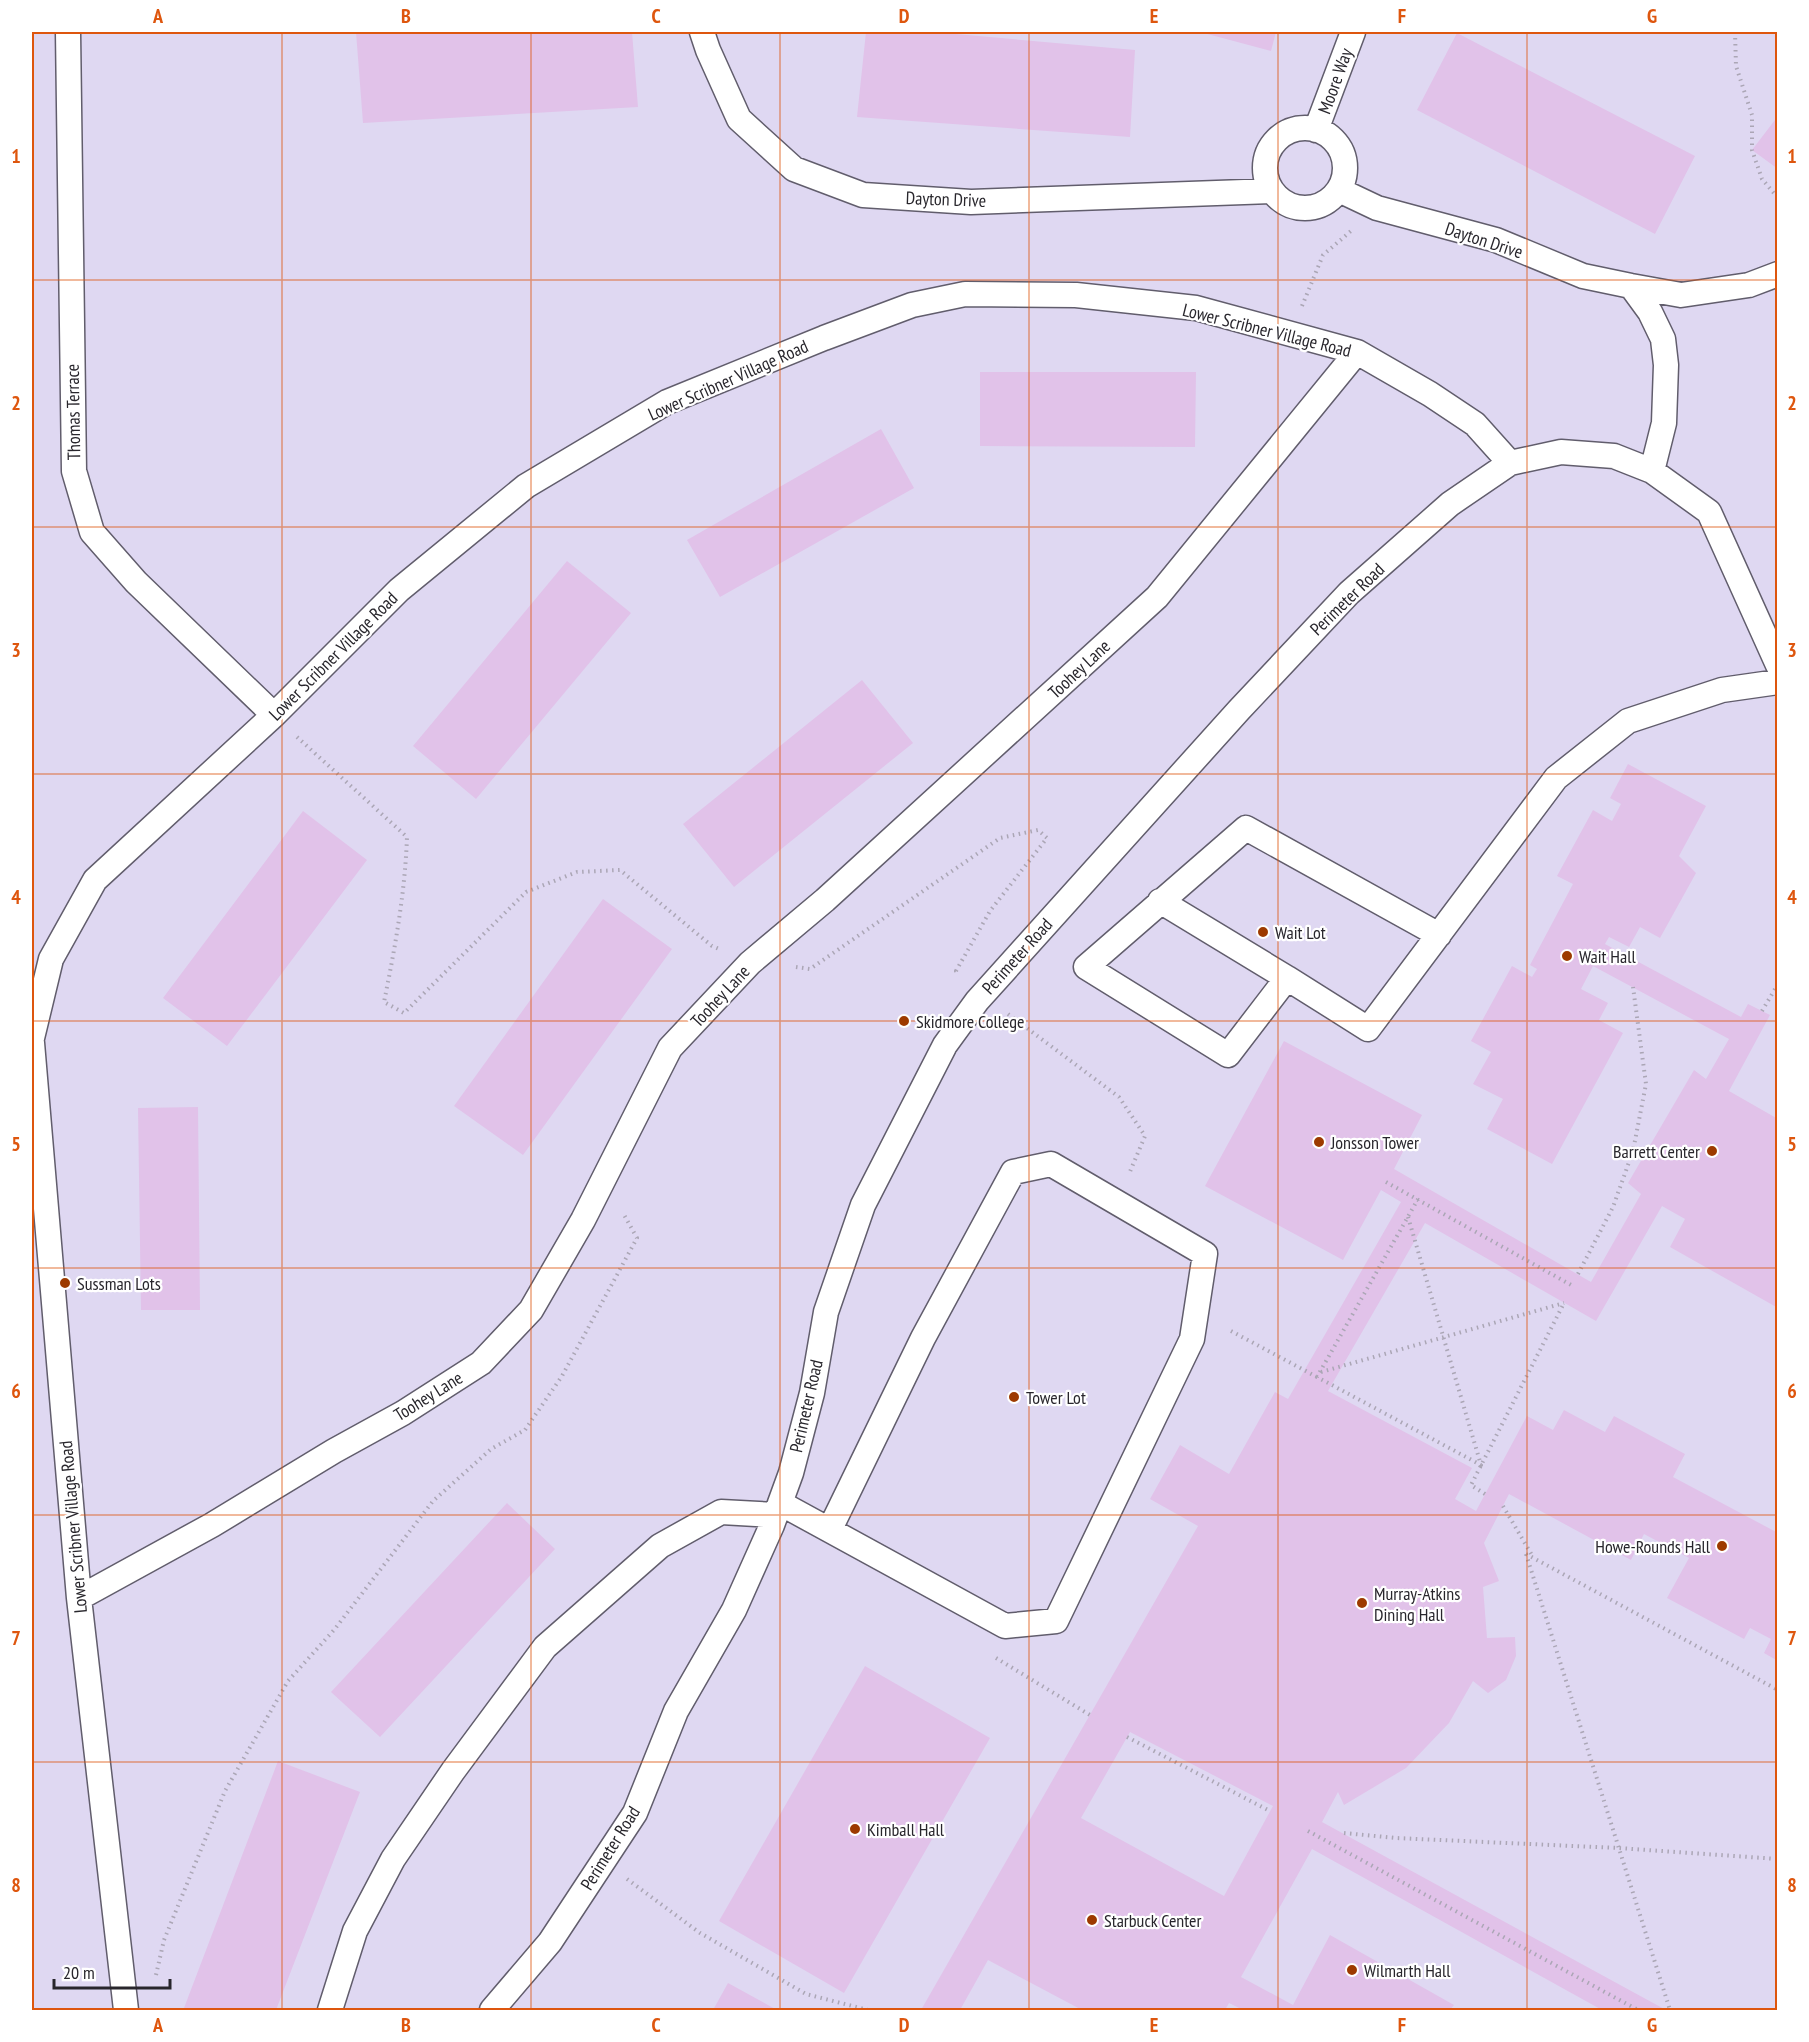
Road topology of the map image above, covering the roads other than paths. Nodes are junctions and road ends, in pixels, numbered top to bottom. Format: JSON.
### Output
{"nodes":[{"id":1,"x":68,"y":32,"type":"edge"},
{"id":2,"x":702,"y":32,"type":"edge"},
{"id":3,"x":1353,"y":32,"type":"edge"},
{"id":4,"x":1316,"y":130,"type":"junction"},
{"id":5,"x":1339,"y":190,"type":"junction"},
{"id":6,"x":1272,"y":191,"type":"junction"},
{"id":7,"x":1778,"y":274,"type":"edge"},
{"id":8,"x":1630,"y":286,"type":"junction"},
{"id":9,"x":1357,"y":352,"type":"junction"},
{"id":10,"x":1510,"y":463,"type":"junction"},
{"id":11,"x":1652,"y":471,"type":"junction"},
{"id":12,"x":1778,"y":665,"type":"edge"},
{"id":13,"x":1778,"y":682,"type":"edge"},
{"id":14,"x":274,"y":715,"type":"junction"},
{"id":15,"x":1160,"y":901,"type":"junction"},
{"id":16,"x":1438,"y":935,"type":"junction"},
{"id":17,"x":1287,"y":978,"type":"junction"},
{"id":18,"x":32,"y":1038,"type":"edge"},
{"id":19,"x":32,"y":1043,"type":"edge"},
{"id":20,"x":777,"y":1509,"type":"junction"},
{"id":21,"x":830,"y":1529,"type":"junction"},
{"id":22,"x":79,"y":1598,"type":"junction"},
{"id":23,"x":126,"y":2010,"type":"edge"},
{"id":24,"x":330,"y":2010,"type":"edge"},
{"id":25,"x":492,"y":2010,"type":"edge"}],
"edges":[{"from":1,"to":14,"type":"lane","name":"Thomas Terrace"},
{"from":2,"to":6,"type":"lane","name":"Dayton Drive"},
{"from":3,"to":4,"type":"lane","name":"Moore Way"},
{"from":4,"to":5,"type":"lane"},
{"from":4,"to":6,"type":"lane"},
{"from":5,"to":6,"type":"lane"},
{"from":5,"to":8,"type":"lane","name":"Dayton Drive"},
{"from":7,"to":8,"type":"lane","name":"Dayton Drive"},
{"from":8,"to":11,"type":"lane"},
{"from":9,"to":10,"type":"lane","name":"Lower Scribner Village Road"},
{"from":9,"to":14,"type":"lane","name":"Lower Scribner Village Road"},
{"from":9,"to":22,"type":"lane","name":"Toohey Lane"},
{"from":10,"to":11,"type":"lane","name":"Perimeter Road"},
{"from":10,"to":20,"type":"lane","name":"Perimeter Road"},
{"from":11,"to":12,"type":"lane","name":"Perimeter Road"},
{"from":13,"to":16,"type":"lane"},
{"from":14,"to":18,"type":"lane","name":"Lower Scribner Village Road"},
{"from":15,"to":16,"type":"lane"},
{"from":15,"to":17,"type":"lane"},
{"from":15,"to":17,"type":"lane"},
{"from":16,"to":17,"type":"lane"},
{"from":19,"to":22,"type":"lane","name":"Lower Scribner Village Road"},
{"from":20,"to":21,"type":"lane"},
{"from":20,"to":24,"type":"lane"},
{"from":20,"to":25,"type":"lane","name":"Perimeter Road"},
{"from":21,"to":21,"type":"lane"},
{"from":22,"to":23,"type":"lane","name":"Lower Scribner Village Road"}]}
